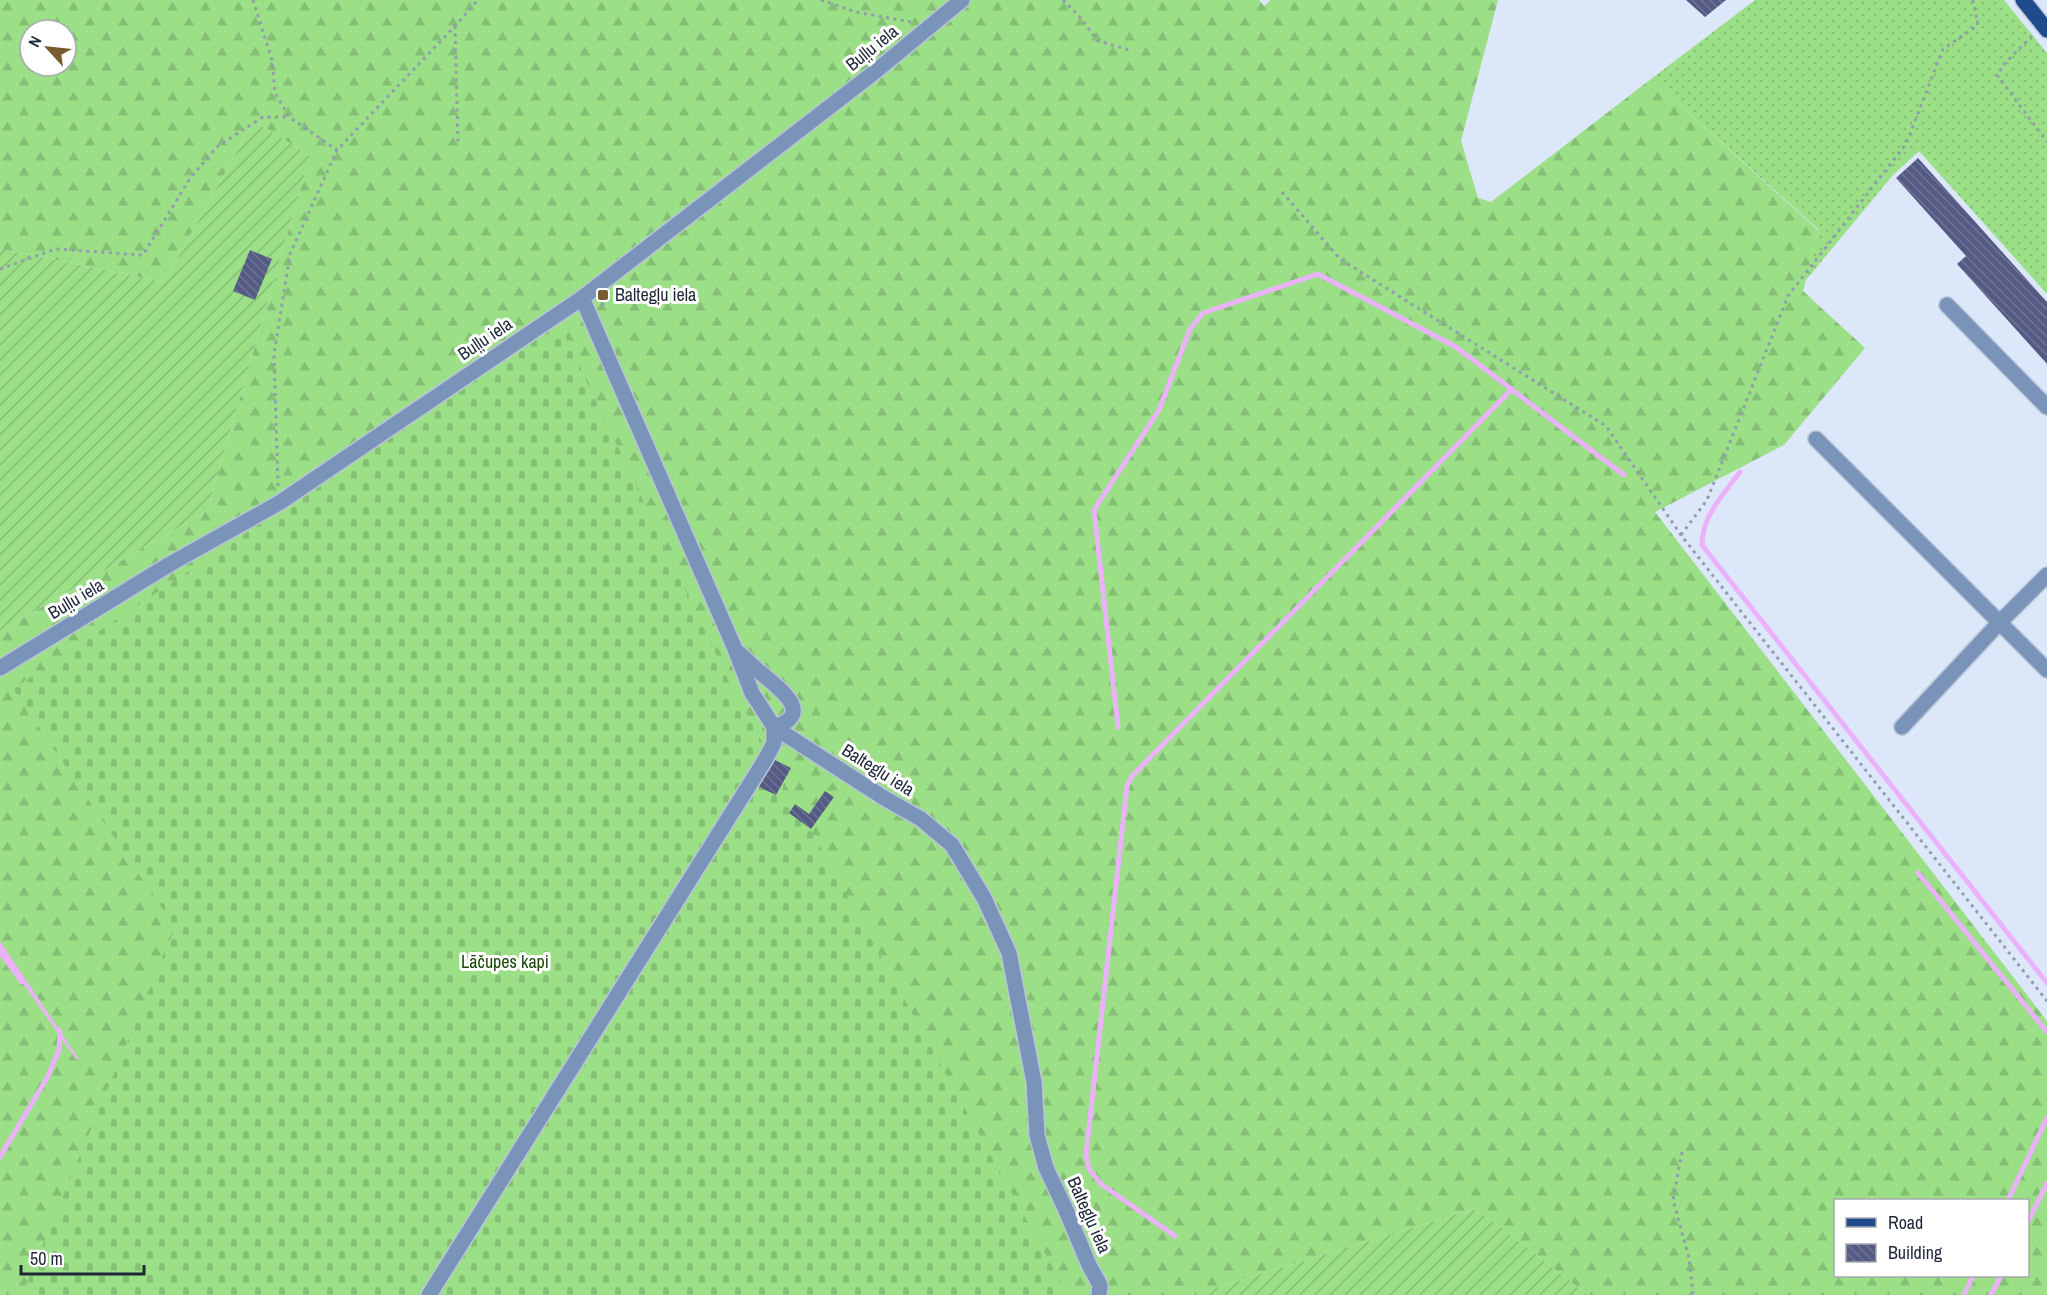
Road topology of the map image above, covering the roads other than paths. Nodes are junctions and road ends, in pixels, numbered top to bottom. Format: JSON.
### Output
{"nodes":[{"id":1,"x":962,"y":0,"type":"edge"},
{"id":2,"x":2024,"y":0,"type":"edge"},
{"id":3,"x":2046,"y":26,"type":"edge"},
{"id":4,"x":582,"y":298,"type":"junction"},
{"id":5,"x":1947,"y":305,"type":"dead end"},
{"id":6,"x":2047,"y":407,"type":"edge"},
{"id":7,"x":1816,"y":439,"type":"dead end"},
{"id":8,"x":2047,"y":575,"type":"edge"},
{"id":9,"x":2000,"y":622,"type":"junction"},
{"id":10,"x":735,"y":649,"type":"junction"},
{"id":11,"x":0,"y":668,"type":"edge"},
{"id":12,"x":2047,"y":670,"type":"edge"},
{"id":13,"x":774,"y":727,"type":"junction"},
{"id":14,"x":1902,"y":727,"type":"dead end"},
{"id":15,"x":429,"y":1295,"type":"edge"},
{"id":16,"x":1099,"y":1295,"type":"edge"}],
"edges":[{"from":1,"to":4,"type":"street","name":"Buļļu iela"},
{"from":2,"to":3,"type":"main road"},
{"from":4,"to":10,"type":"street","name":"Baltegļu iela"},
{"from":4,"to":11,"type":"street","name":"Buļļu iela"},
{"from":5,"to":6,"type":"street"},
{"from":7,"to":9,"type":"street"},
{"from":8,"to":9,"type":"street"},
{"from":9,"to":12,"type":"street"},
{"from":9,"to":14,"type":"street"},
{"from":10,"to":13,"type":"street","name":"Baltegļu iela"},
{"from":10,"to":13,"type":"street"},
{"from":13,"to":15,"type":"street"},
{"from":13,"to":16,"type":"street","name":"Baltegļu iela"}]}
